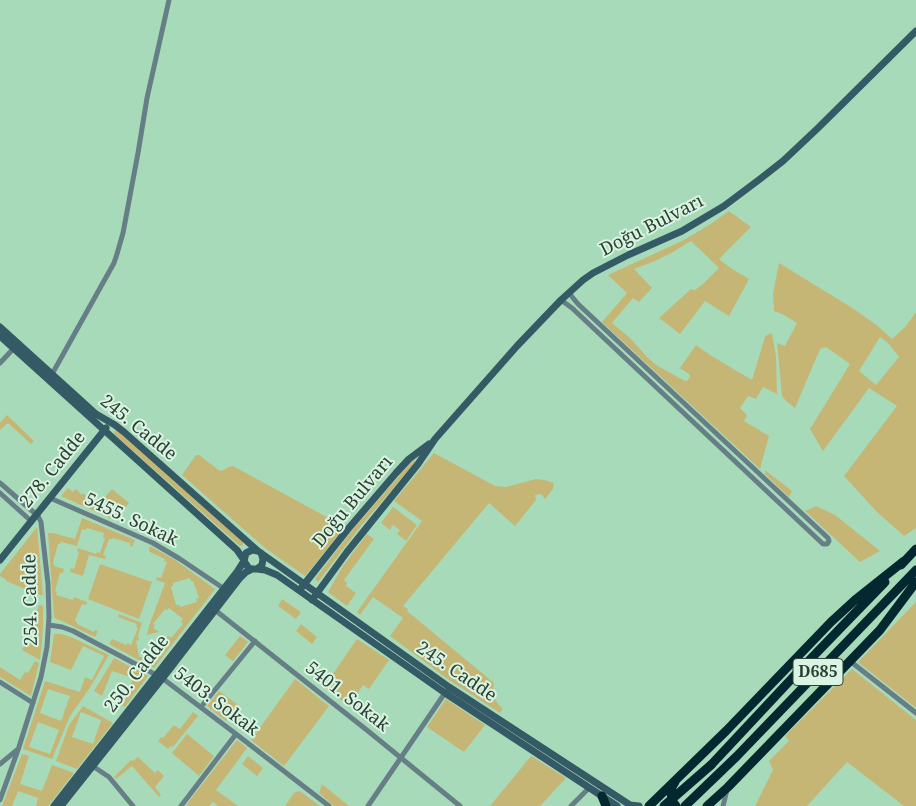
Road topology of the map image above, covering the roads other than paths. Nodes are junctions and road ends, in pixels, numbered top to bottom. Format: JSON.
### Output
{"nodes":[{"id":1,"x":170,"y":0,"type":"edge"},
{"id":2,"x":916,"y":31,"type":"edge"},
{"id":3,"x":569,"y":293,"type":"junction"},
{"id":4,"x":562,"y":300,"type":"junction"},
{"id":5,"x":0,"y":327,"type":"edge"},
{"id":6,"x":0,"y":336,"type":"edge"},
{"id":7,"x":16,"y":346,"type":"junction"},
{"id":8,"x":0,"y":363,"type":"edge"},
{"id":9,"x":50,"y":377,"type":"junction"},
{"id":10,"x":111,"y":423,"type":"junction"},
{"id":11,"x":104,"y":431,"type":"junction"},
{"id":12,"x":435,"y":439,"type":"junction"},
{"id":13,"x":0,"y":483,"type":"edge"},
{"id":14,"x":0,"y":493,"type":"edge"},
{"id":15,"x":50,"y":498,"type":"junction"},
{"id":16,"x":34,"y":518,"type":"junction"},
{"id":17,"x":916,"y":549,"type":"edge"},
{"id":18,"x":259,"y":552,"type":"junction"},
{"id":19,"x":0,"y":560,"type":"edge"},
{"id":20,"x":244,"y":560,"type":"junction"},
{"id":21,"x":904,"y":562,"type":"junction"},
{"id":22,"x":254,"y":569,"type":"junction"},
{"id":23,"x":916,"y":570,"type":"edge"},
{"id":24,"x":916,"y":582,"type":"edge"},
{"id":25,"x":304,"y":584,"type":"junction"},
{"id":26,"x":223,"y":588,"type":"junction"},
{"id":27,"x":299,"y":591,"type":"junction"},
{"id":28,"x":314,"y":597,"type":"junction"},
{"id":29,"x":215,"y":610,"type":"junction"},
{"id":30,"x":49,"y":625,"type":"junction"},
{"id":31,"x":255,"y":641,"type":"junction"},
{"id":32,"x":850,"y":661,"type":"junction"},
{"id":33,"x":159,"y":676,"type":"junction"},
{"id":34,"x":0,"y":682,"type":"edge"},
{"id":35,"x":447,"y":690,"type":"junction"},
{"id":36,"x":33,"y":703,"type":"junction"},
{"id":37,"x":201,"y":707,"type":"junction"},
{"id":38,"x":916,"y":713,"type":"edge"},
{"id":39,"x":236,"y":734,"type":"junction"},
{"id":40,"x":18,"y":750,"type":"junction"},
{"id":41,"x":401,"y":757,"type":"junction"},
{"id":42,"x":0,"y":764,"type":"edge"},
{"id":43,"x":90,"y":764,"type":"junction"},
{"id":44,"x":676,"y":780,"type":"junction"},
{"id":45,"x":728,"y":786,"type":"junction"},
{"id":46,"x":589,"y":788,"type":"junction"},
{"id":47,"x":602,"y":796,"type":"junction"},
{"id":48,"x":0,"y":800,"type":"edge"},
{"id":49,"x":54,"y":806,"type":"edge"},
{"id":50,"x":61,"y":806,"type":"edge"},
{"id":51,"x":133,"y":806,"type":"edge"},
{"id":52,"x":181,"y":806,"type":"edge"},
{"id":53,"x":329,"y":806,"type":"edge"},
{"id":54,"x":368,"y":806,"type":"edge"},
{"id":55,"x":460,"y":806,"type":"edge"},
{"id":56,"x":571,"y":806,"type":"edge"},
{"id":57,"x":606,"y":806,"type":"edge"},
{"id":58,"x":617,"y":806,"type":"edge"},
{"id":59,"x":639,"y":806,"type":"edge"},
{"id":60,"x":649,"y":806,"type":"edge"},
{"id":61,"x":664,"y":806,"type":"edge"},
{"id":62,"x":676,"y":806,"type":"edge"},
{"id":63,"x":685,"y":806,"type":"edge"},
{"id":64,"x":707,"y":806,"type":"edge"},
{"id":65,"x":723,"y":806,"type":"edge"}],
"edges":[{"from":1,"to":9,"type":"street"},
{"from":2,"to":3,"type":"street","name":"Doğu Bulvarı"},
{"from":3,"to":4,"type":"street","name":"Doğu Bulvarı"},
{"from":3,"to":4,"type":"street"},
{"from":4,"to":12,"type":"street","name":"Doğu Bulvarı"},
{"from":5,"to":7,"type":"street","name":"245. Cadde"},
{"from":6,"to":7,"type":"street","name":"245. Cadde"},
{"from":7,"to":8,"type":"street"},
{"from":7,"to":9,"type":"street","name":"245. Cadde"},
{"from":9,"to":10,"type":"street","name":"245. Cadde"},
{"from":9,"to":11,"type":"street","name":"245. Cadde"},
{"from":10,"to":11,"type":"street","name":"278. Cadde"},
{"from":10,"to":18,"type":"street","name":"245. Cadde"},
{"from":11,"to":15,"type":"street","name":"278. Cadde"},
{"from":11,"to":20,"type":"street","name":"245. Cadde"},
{"from":12,"to":25,"type":"street","name":"Doğu Bulvarı"},
{"from":12,"to":28,"type":"street","name":"Doğu Bulvarı"},
{"from":13,"to":16,"type":"street"},
{"from":14,"to":16,"type":"street"},
{"from":15,"to":16,"type":"street","name":"278. Cadde"},
{"from":15,"to":26,"type":"street","name":"5455. Sokak"},
{"from":16,"to":19,"type":"street","name":"278. Cadde"},
{"from":16,"to":30,"type":"street","name":"254. Cadde"},
{"from":17,"to":21,"type":"highway","number":"D685"},
{"from":18,"to":20,"type":"street"},
{"from":18,"to":22,"type":"street"},
{"from":18,"to":25,"type":"street","name":"245. Cadde"},
{"from":20,"to":22,"type":"street"},
{"from":20,"to":26,"type":"street","name":"250. Cadde"},
{"from":21,"to":44,"type":"highway"},
{"from":21,"to":61,"type":"highway","number":"D685","bridge":true},
{"from":22,"to":27,"type":"street","name":"245. Cadde"},
{"from":22,"to":29,"type":"street","name":"250. Cadde"},
{"from":23,"to":63,"type":"highway","number":"D685"},
{"from":24,"to":32,"type":"highway"},
{"from":25,"to":27,"type":"street","name":"Doğu Bulvarı"},
{"from":25,"to":28,"type":"street","name":"245. Cadde"},
{"from":26,"to":33,"type":"street","name":"250. Cadde"},
{"from":27,"to":28,"type":"street","name":"245. Cadde"},
{"from":28,"to":35,"type":"street","name":"245. Cadde"},
{"from":29,"to":31,"type":"street","name":"5401. Sokak"},
{"from":29,"to":33,"type":"street","name":"250. Cadde"},
{"from":30,"to":33,"type":"street","name":"5403. Sokak"},
{"from":30,"to":36,"type":"street","name":"254. Cadde"},
{"from":31,"to":37,"type":"street"},
{"from":31,"to":41,"type":"street","name":"5401. Sokak"},
{"from":32,"to":38,"type":"street"},
{"from":32,"to":45,"type":"highway"},
{"from":33,"to":37,"type":"street","name":"5403. Sokak"},
{"from":33,"to":43,"type":"street","name":"250. Cadde"},
{"from":34,"to":36,"type":"street"},
{"from":35,"to":41,"type":"street"},
{"from":35,"to":46,"type":"street","name":"245. Cadde"},
{"from":35,"to":59,"type":"street","name":"245. Cadde"},
{"from":36,"to":40,"type":"street","name":"254. Cadde"},
{"from":37,"to":39,"type":"street","name":"5403. Sokak"},
{"from":39,"to":52,"type":"street"},
{"from":39,"to":53,"type":"street","name":"5403. Sokak"},
{"from":40,"to":42,"type":"street"},
{"from":40,"to":48,"type":"street","name":"254. Cadde"},
{"from":41,"to":54,"type":"street"},
{"from":41,"to":55,"type":"street","name":"5401. Sokak"},
{"from":43,"to":49,"type":"street","name":"250. Cadde"},
{"from":43,"to":50,"type":"street","name":"250. Cadde"},
{"from":43,"to":51,"type":"street"},
{"from":44,"to":60,"type":"highway"},
{"from":44,"to":62,"type":"highway"},
{"from":45,"to":64,"type":"highway"},
{"from":45,"to":65,"type":"street"},
{"from":46,"to":47,"type":"street","name":"245. Cadde"},
{"from":46,"to":56,"type":"street"},
{"from":47,"to":57,"type":"highway"},
{"from":47,"to":58,"type":"street","name":"245. Cadde"}]}
